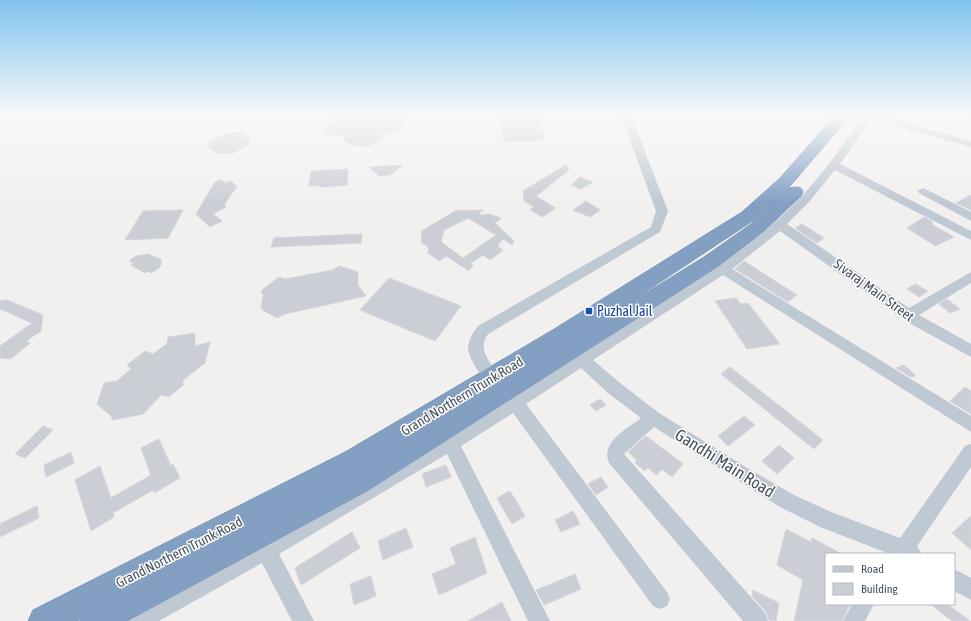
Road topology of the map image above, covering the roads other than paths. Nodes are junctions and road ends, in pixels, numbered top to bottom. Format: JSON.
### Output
{"nodes":[{"id":1,"x":637,"y":145,"type":"edge"},
{"id":2,"x":818,"y":145,"type":"edge"},
{"id":3,"x":836,"y":145,"type":"edge"},
{"id":4,"x":848,"y":145,"type":"edge"},
{"id":5,"x":834,"y":165,"type":"junction"},
{"id":6,"x":923,"y":191,"type":"dead end"},
{"id":7,"x":971,"y":217,"type":"edge"},
{"id":8,"x":780,"y":224,"type":"junction"},
{"id":9,"x":971,"y":236,"type":"edge"},
{"id":10,"x":722,"y":269,"type":"junction"},
{"id":11,"x":971,"y":277,"type":"edge"},
{"id":12,"x":908,"y":315,"type":"junction"},
{"id":13,"x":571,"y":349,"type":"junction"},
{"id":14,"x":971,"y":351,"type":"edge"},
{"id":15,"x":492,"y":378,"type":"junction"},
{"id":16,"x":515,"y":403,"type":"junction"},
{"id":17,"x":653,"y":418,"type":"junction"},
{"id":18,"x":971,"y":425,"type":"edge"},
{"id":19,"x":450,"y":442,"type":"junction"},
{"id":20,"x":971,"y":452,"type":"edge"},
{"id":21,"x":266,"y":550,"type":"junction"},
{"id":22,"x":905,"y":552,"type":"edge"},
{"id":23,"x":955,"y":580,"type":"edge"},
{"id":24,"x":971,"y":590,"type":"edge"},
{"id":25,"x":660,"y":599,"type":"dead end"},
{"id":26,"x":862,"y":605,"type":"edge"},
{"id":27,"x":44,"y":621,"type":"edge"},
{"id":28,"x":96,"y":621,"type":"edge"},
{"id":29,"x":138,"y":621,"type":"edge"},
{"id":30,"x":303,"y":621,"type":"edge"},
{"id":31,"x":539,"y":621,"type":"edge"},
{"id":32,"x":757,"y":621,"type":"edge"},
{"id":33,"x":854,"y":621,"type":"edge"}],
"edges":[{"from":1,"to":15,"type":"street"},
{"from":2,"to":13,"type":"highway","name":"Grand Northern Trunk Road"},
{"from":3,"to":13,"type":"highway","name":"Grand Northern Trunk Road"},
{"from":4,"to":5,"type":"street"},
{"from":5,"to":8,"type":"street"},
{"from":5,"to":9,"type":"street"},
{"from":6,"to":7,"type":"street"},
{"from":8,"to":10,"type":"street"},
{"from":8,"to":12,"type":"street","name":"Sivaraj Main Street"},
{"from":10,"to":13,"type":"street"},
{"from":10,"to":18,"type":"street"},
{"from":11,"to":12,"type":"street"},
{"from":12,"to":14,"type":"street","name":"Sivaraj Main Street"},
{"from":13,"to":15,"type":"highway","name":"Grand Northern Trunk Road"},
{"from":13,"to":16,"type":"street"},
{"from":13,"to":17,"type":"street","name":"Gandhi Main Road"},
{"from":13,"to":28,"type":"highway","name":"Grand Northern Trunk Road"},
{"from":15,"to":27,"type":"highway","name":"Grand Northern Trunk Road"},
{"from":16,"to":19,"type":"street"},
{"from":16,"to":25,"type":"street"},
{"from":17,"to":22,"type":"street","name":"Gandhi Main Road"},
{"from":17,"to":32,"type":"street"},
{"from":19,"to":21,"type":"street"},
{"from":19,"to":31,"type":"street"},
{"from":20,"to":22,"type":"street"},
{"from":21,"to":29,"type":"street"},
{"from":21,"to":30,"type":"street"},
{"from":23,"to":24,"type":"street"},
{"from":26,"to":33,"type":"street"}]}
